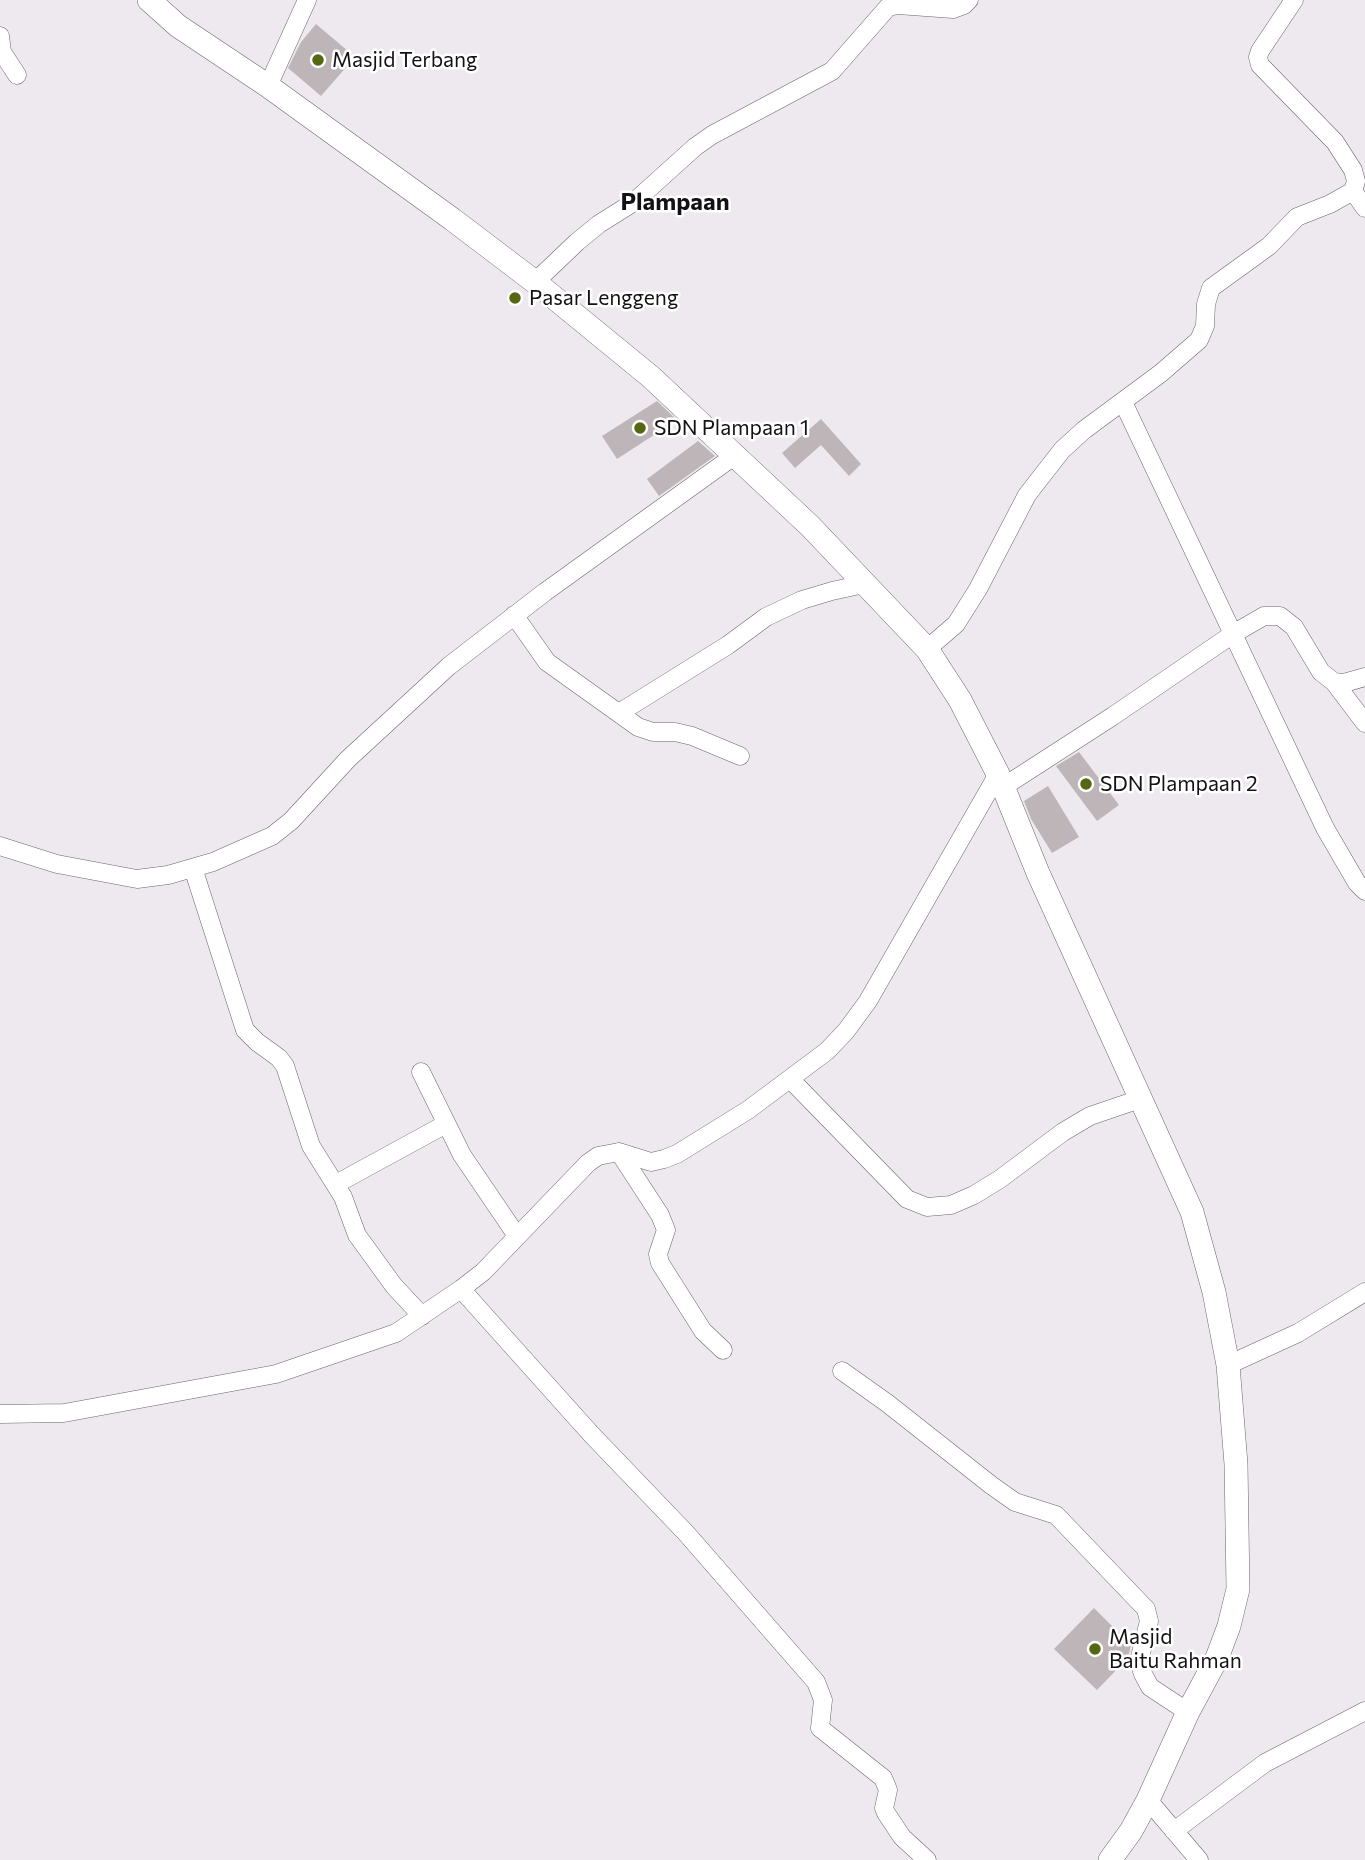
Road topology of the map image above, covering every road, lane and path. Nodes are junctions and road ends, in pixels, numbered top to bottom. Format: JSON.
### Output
{"nodes":[{"id":1,"x":149,"y":0,"type":"edge"},
{"id":2,"x":307,"y":0,"type":"edge"},
{"id":3,"x":970,"y":0,"type":"edge"},
{"id":4,"x":1294,"y":0,"type":"edge"},
{"id":5,"x":0,"y":36,"type":"edge"},
{"id":6,"x":17,"y":75,"type":"dead end"},
{"id":7,"x":268,"y":86,"type":"junction"},
{"id":8,"x":1353,"y":191,"type":"junction"},
{"id":9,"x":1365,"y":208,"type":"edge"},
{"id":10,"x":535,"y":282,"type":"junction"},
{"id":11,"x":1123,"y":402,"type":"junction"},
{"id":12,"x":734,"y":456,"type":"junction"},
{"id":13,"x":864,"y":584,"type":"junction"},
{"id":14,"x":514,"y":615,"type":"junction"},
{"id":15,"x":1233,"y":634,"type":"junction"},
{"id":16,"x":927,"y":649,"type":"junction"},
{"id":17,"x":1365,"y":677,"type":"edge"},
{"id":18,"x":1335,"y":682,"type":"junction"},
{"id":19,"x":620,"y":713,"type":"junction"},
{"id":20,"x":1365,"y":723,"type":"edge"},
{"id":21,"x":740,"y":756,"type":"dead end"},
{"id":22,"x":1000,"y":780,"type":"junction"},
{"id":23,"x":0,"y":846,"type":"edge"},
{"id":24,"x":193,"y":868,"type":"junction"},
{"id":25,"x":1365,"y":891,"type":"edge"},
{"id":26,"x":421,"y":1072,"type":"dead end"},
{"id":27,"x":791,"y":1080,"type":"junction"},
{"id":28,"x":1140,"y":1099,"type":"junction"},
{"id":29,"x":446,"y":1124,"type":"junction"},
{"id":30,"x":619,"y":1152,"type":"junction"},
{"id":31,"x":336,"y":1184,"type":"junction"},
{"id":32,"x":517,"y":1236,"type":"junction"},
{"id":33,"x":461,"y":1289,"type":"junction"},
{"id":34,"x":1365,"y":1292,"type":"edge"},
{"id":35,"x":422,"y":1316,"type":"junction"},
{"id":36,"x":723,"y":1350,"type":"dead end"},
{"id":37,"x":1228,"y":1365,"type":"junction"},
{"id":38,"x":842,"y":1371,"type":"dead end"},
{"id":39,"x":0,"y":1414,"type":"edge"},
{"id":40,"x":1365,"y":1711,"type":"edge"},
{"id":41,"x":1188,"y":1712,"type":"junction"},
{"id":42,"x":1148,"y":1800,"type":"junction"},
{"id":43,"x":1174,"y":1831,"type":"junction"},
{"id":44,"x":927,"y":1860,"type":"edge"},
{"id":45,"x":1110,"y":1860,"type":"edge"},
{"id":46,"x":1199,"y":1860,"type":"edge"}],
"edges":[{"from":1,"to":7,"type":"street"},
{"from":2,"to":7,"type":"street"},
{"from":3,"to":10,"type":"street"},
{"from":4,"to":8,"type":"street"},
{"from":5,"to":6,"type":"street"},
{"from":7,"to":10,"type":"street"},
{"from":8,"to":9,"type":"street"},
{"from":8,"to":11,"type":"street"},
{"from":10,"to":12,"type":"street"},
{"from":11,"to":15,"type":"street"},
{"from":11,"to":16,"type":"street"},
{"from":12,"to":13,"type":"street"},
{"from":12,"to":14,"type":"street"},
{"from":13,"to":16,"type":"street"},
{"from":13,"to":19,"type":"street"},
{"from":14,"to":19,"type":"street"},
{"from":14,"to":24,"type":"street"},
{"from":15,"to":18,"type":"street"},
{"from":15,"to":22,"type":"street"},
{"from":15,"to":25,"type":"street"},
{"from":16,"to":22,"type":"street"},
{"from":17,"to":18,"type":"street"},
{"from":18,"to":20,"type":"street"},
{"from":19,"to":21,"type":"street"},
{"from":22,"to":27,"type":"street"},
{"from":22,"to":28,"type":"street"},
{"from":23,"to":24,"type":"street"},
{"from":24,"to":31,"type":"street"},
{"from":26,"to":29,"type":"street"},
{"from":27,"to":28,"type":"street"},
{"from":27,"to":30,"type":"street"},
{"from":28,"to":37,"type":"street"},
{"from":29,"to":31,"type":"street"},
{"from":29,"to":32,"type":"street"},
{"from":30,"to":32,"type":"street"},
{"from":30,"to":36,"type":"street"},
{"from":31,"to":35,"type":"street"},
{"from":32,"to":33,"type":"street"},
{"from":33,"to":35,"type":"street"},
{"from":33,"to":44,"type":"street"},
{"from":34,"to":37,"type":"street"},
{"from":35,"to":39,"type":"street"},
{"from":37,"to":41,"type":"street"},
{"from":38,"to":41,"type":"street"},
{"from":40,"to":43,"type":"street"},
{"from":41,"to":42,"type":"street"},
{"from":42,"to":43,"type":"street"},
{"from":42,"to":45,"type":"street"},
{"from":43,"to":46,"type":"street"}]}
